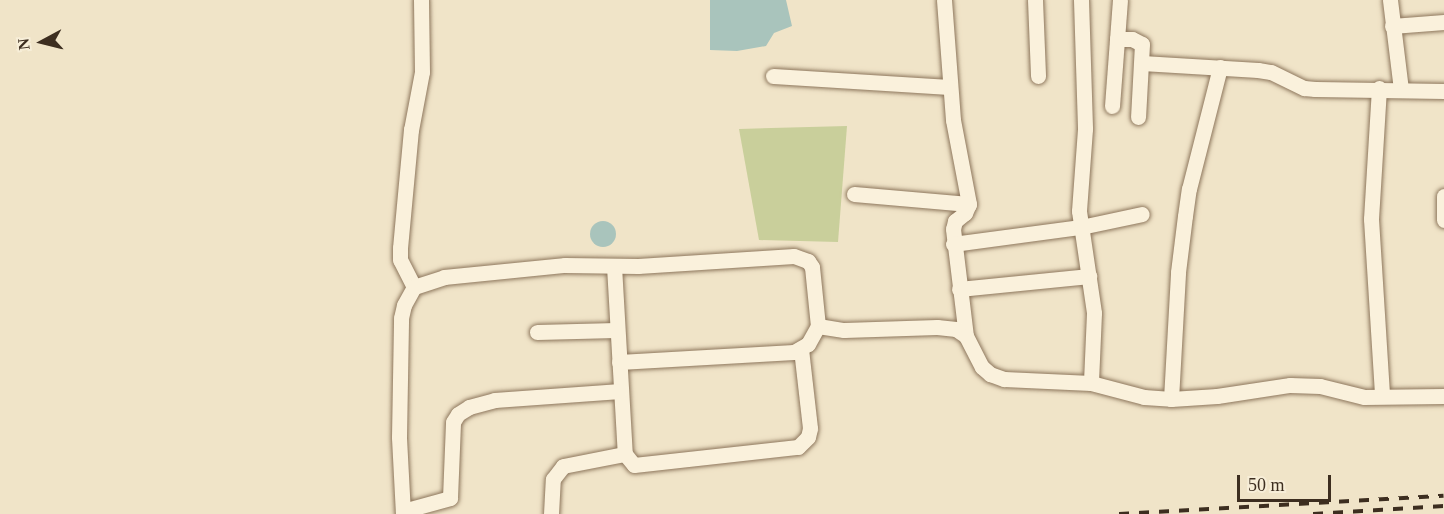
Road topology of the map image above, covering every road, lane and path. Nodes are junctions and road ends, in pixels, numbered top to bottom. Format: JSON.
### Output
{"nodes":[{"id":1,"x":421,"y":0,"type":"edge"},
{"id":2,"x":944,"y":0,"type":"edge"},
{"id":3,"x":1035,"y":0,"type":"edge"},
{"id":4,"x":1081,"y":0,"type":"edge"},
{"id":5,"x":1120,"y":0,"type":"edge"},
{"id":6,"x":1390,"y":0,"type":"edge"},
{"id":7,"x":1444,"y":22,"type":"edge"},
{"id":8,"x":1392,"y":26,"type":"junction"},
{"id":9,"x":1117,"y":39,"type":"junction"},
{"id":10,"x":1142,"y":63,"type":"junction"},
{"id":11,"x":1220,"y":67,"type":"junction"},
{"id":12,"x":772,"y":76,"type":"dead end"},
{"id":13,"x":1038,"y":76,"type":"dead end"},
{"id":14,"x":951,"y":87,"type":"junction"},
{"id":15,"x":1379,"y":88,"type":"junction"},
{"id":16,"x":1401,"y":89,"type":"junction"},
{"id":17,"x":1444,"y":91,"type":"edge"},
{"id":18,"x":1112,"y":106,"type":"dead end"},
{"id":19,"x":1138,"y":117,"type":"dead end"},
{"id":20,"x":854,"y":194,"type":"dead end"},
{"id":21,"x":1444,"y":196,"type":"edge"},
{"id":22,"x":969,"y":204,"type":"junction"},
{"id":23,"x":1142,"y":214,"type":"dead end"},
{"id":24,"x":1444,"y":220,"type":"edge"},
{"id":25,"x":1081,"y":227,"type":"junction"},
{"id":26,"x":953,"y":244,"type":"junction"},
{"id":27,"x":614,"y":266,"type":"junction"},
{"id":28,"x":1089,"y":276,"type":"junction"},
{"id":29,"x":414,"y":287,"type":"junction"},
{"id":30,"x":959,"y":289,"type":"junction"},
{"id":31,"x":818,"y":326,"type":"junction"},
{"id":32,"x":616,"y":330,"type":"junction"},
{"id":33,"x":537,"y":332,"type":"dead end"},
{"id":34,"x":966,"y":336,"type":"junction"},
{"id":35,"x":801,"y":349,"type":"junction"},
{"id":36,"x":619,"y":362,"type":"junction"},
{"id":37,"x":1091,"y":383,"type":"junction"},
{"id":38,"x":620,"y":392,"type":"junction"},
{"id":39,"x":1382,"y":396,"type":"junction"},
{"id":40,"x":1444,"y":396,"type":"edge"},
{"id":41,"x":1171,"y":399,"type":"junction"},
{"id":42,"x":626,"y":454,"type":"junction"},
{"id":43,"x":403,"y":513,"type":"edge"},
{"id":44,"x":551,"y":514,"type":"edge"}],
"edges":[{"from":1,"to":29,"type":"street"},
{"from":2,"to":14,"type":"street"},
{"from":3,"to":13,"type":"street"},
{"from":4,"to":25,"type":"street"},
{"from":5,"to":9,"type":"street"},
{"from":6,"to":8,"type":"street"},
{"from":7,"to":8,"type":"street"},
{"from":8,"to":16,"type":"street"},
{"from":9,"to":10,"type":"street"},
{"from":9,"to":18,"type":"street"},
{"from":10,"to":11,"type":"street"},
{"from":10,"to":19,"type":"street"},
{"from":11,"to":15,"type":"street"},
{"from":11,"to":41,"type":"street"},
{"from":12,"to":14,"type":"street"},
{"from":14,"to":22,"type":"street"},
{"from":15,"to":16,"type":"street"},
{"from":15,"to":39,"type":"street"},
{"from":16,"to":17,"type":"street"},
{"from":20,"to":22,"type":"street"},
{"from":21,"to":24,"type":"street"},
{"from":22,"to":26,"type":"street"},
{"from":23,"to":25,"type":"street"},
{"from":25,"to":26,"type":"street"},
{"from":25,"to":28,"type":"street"},
{"from":26,"to":30,"type":"street"},
{"from":27,"to":29,"type":"street"},
{"from":27,"to":31,"type":"street"},
{"from":27,"to":32,"type":"street"},
{"from":28,"to":30,"type":"street"},
{"from":28,"to":37,"type":"street"},
{"from":29,"to":43,"type":"street"},
{"from":30,"to":34,"type":"street"},
{"from":31,"to":34,"type":"street"},
{"from":31,"to":35,"type":"street"},
{"from":32,"to":33,"type":"street"},
{"from":32,"to":36,"type":"street"},
{"from":34,"to":37,"type":"street"},
{"from":35,"to":36,"type":"street"},
{"from":35,"to":42,"type":"street"},
{"from":36,"to":38,"type":"street"},
{"from":37,"to":41,"type":"street"},
{"from":38,"to":42,"type":"street"},
{"from":38,"to":43,"type":"street"},
{"from":39,"to":40,"type":"street"},
{"from":39,"to":41,"type":"street"},
{"from":42,"to":44,"type":"street"}]}
